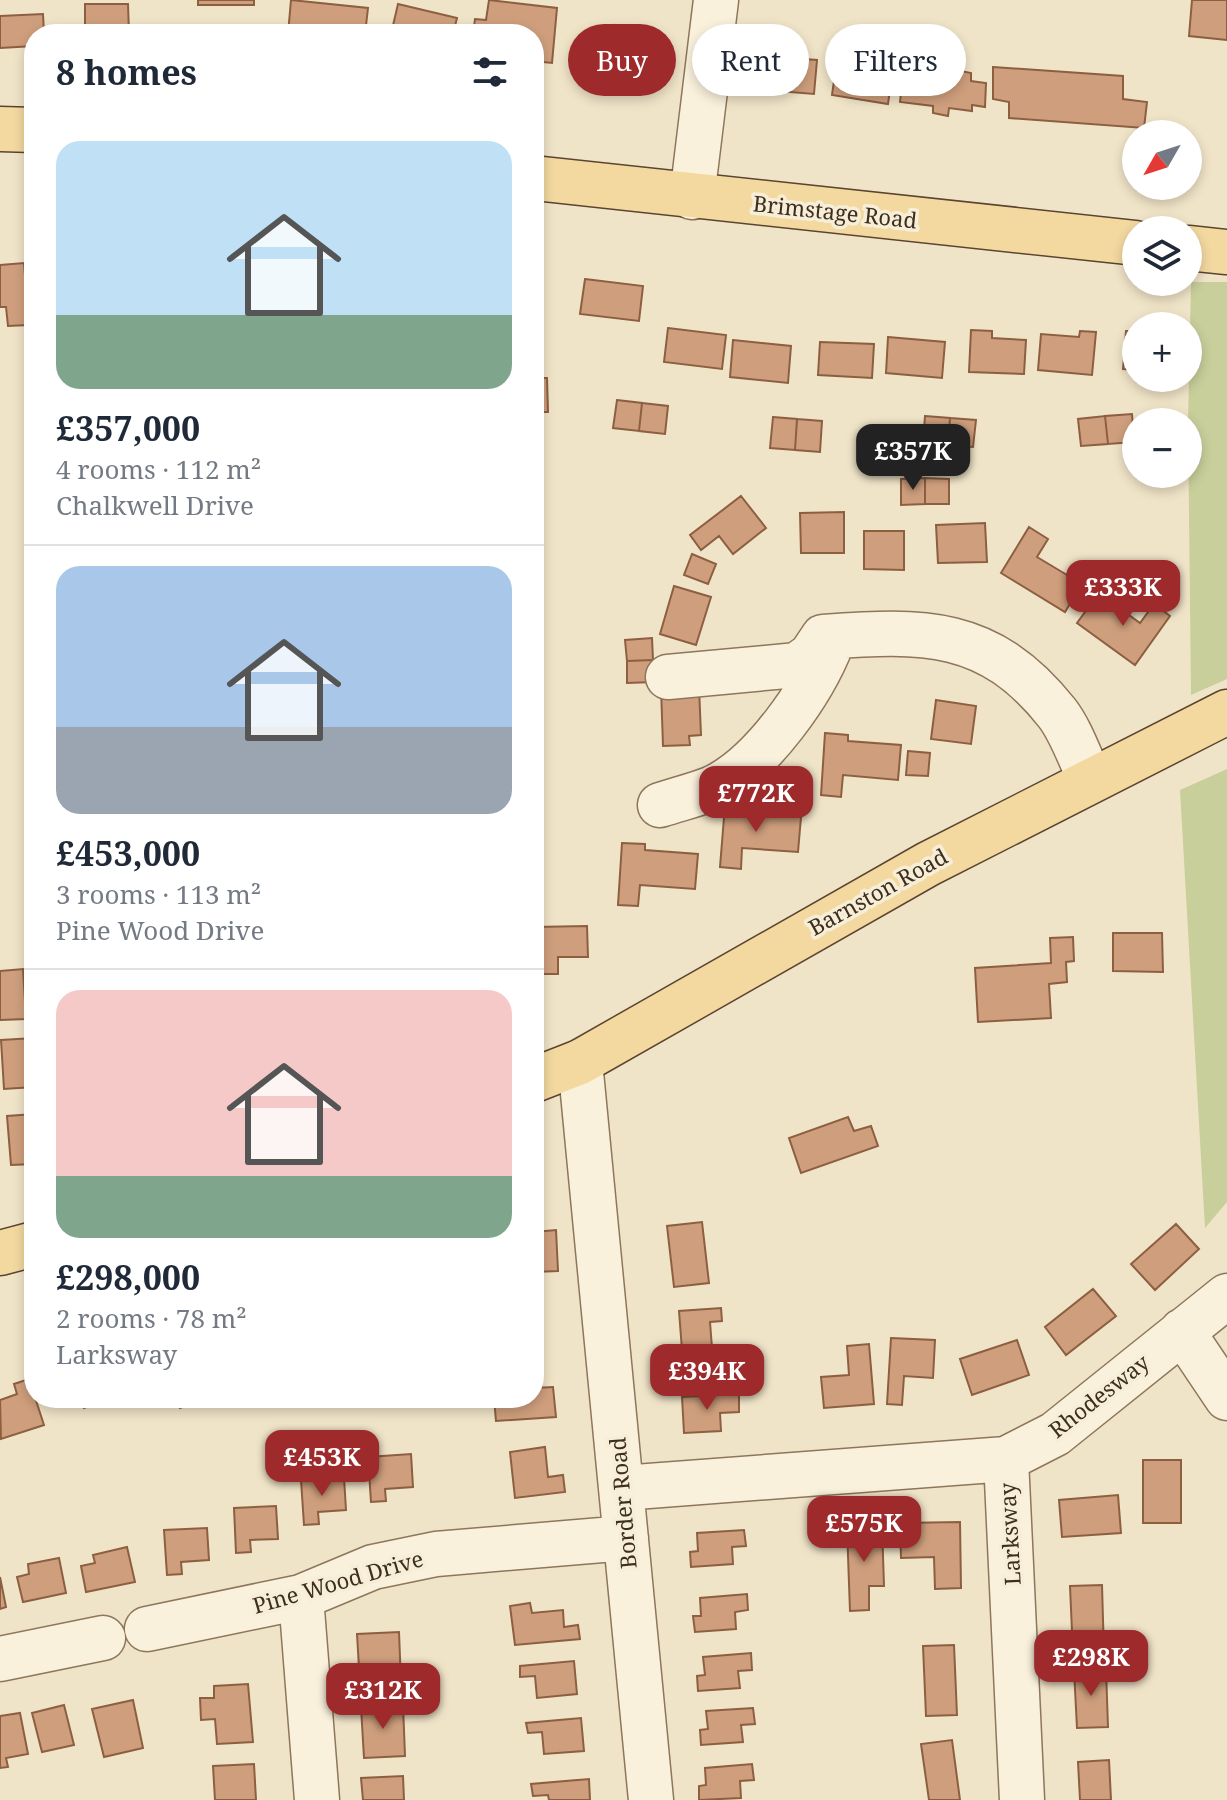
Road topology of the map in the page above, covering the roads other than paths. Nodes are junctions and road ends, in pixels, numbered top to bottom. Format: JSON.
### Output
{"nodes":[{"id":1,"x":716,"y":0,"type":"edge"},
{"id":2,"x":0,"y":129,"type":"edge"},
{"id":3,"x":24,"y":130,"type":"edge"},
{"id":4,"x":544,"y":179,"type":"edge"},
{"id":5,"x":692,"y":197,"type":"junction"},
{"id":6,"x":1122,"y":242,"type":"edge"},
{"id":7,"x":1202,"y":249,"type":"edge"},
{"id":8,"x":1227,"y":252,"type":"edge"},
{"id":9,"x":829,"y":637,"type":"junction"},
{"id":10,"x":668,"y":677,"type":"dead end"},
{"id":11,"x":1227,"y":712,"type":"edge"},
{"id":12,"x":1090,"y":779,"type":"junction"},
{"id":13,"x":660,"y":805,"type":"dead end"},
{"id":14,"x":580,"y":1062,"type":"junction"},
{"id":15,"x":544,"y":1076,"type":"edge"},
{"id":16,"x":24,"y":1247,"type":"edge"},
{"id":17,"x":0,"y":1253,"type":"edge"},
{"id":18,"x":1227,"y":1296,"type":"edge"},
{"id":19,"x":1182,"y":1331,"type":"junction"},
{"id":20,"x":1227,"y":1398,"type":"edge"},
{"id":21,"x":1006,"y":1459,"type":"junction"},
{"id":22,"x":622,"y":1488,"type":"junction"},
{"id":23,"x":626,"y":1538,"type":"junction"},
{"id":24,"x":301,"y":1597,"type":"junction"},
{"id":25,"x":147,"y":1629,"type":"dead end"},
{"id":26,"x":103,"y":1638,"type":"dead end"},
{"id":27,"x":0,"y":1659,"type":"edge"},
{"id":28,"x":317,"y":1800,"type":"edge"},
{"id":29,"x":651,"y":1800,"type":"edge"},
{"id":30,"x":1022,"y":1800,"type":"edge"}],
"edges":[{"from":1,"to":5,"type":"street"},
{"from":2,"to":3,"type":"main road"},
{"from":4,"to":5,"type":"main road","name":"Brimstage Road"},
{"from":5,"to":6,"type":"main road","name":"Brimstage Road"},
{"from":7,"to":8,"type":"main road"},
{"from":9,"to":10,"type":"street"},
{"from":9,"to":12,"type":"street"},
{"from":9,"to":13,"type":"street"},
{"from":11,"to":12,"type":"main road","name":"Barnston Road"},
{"from":12,"to":14,"type":"main road","name":"Barnston Road"},
{"from":14,"to":15,"type":"main road","name":"Barnston Road"},
{"from":14,"to":22,"type":"street","name":"Border Road"},
{"from":16,"to":17,"type":"main road"},
{"from":18,"to":19,"type":"street","name":"Rhodesway"},
{"from":19,"to":20,"type":"street"},
{"from":19,"to":21,"type":"street","name":"Rhodesway"},
{"from":21,"to":22,"type":"street","name":"Rhodesway"},
{"from":21,"to":30,"type":"street","name":"Larksway"},
{"from":22,"to":23,"type":"street","name":"Border Road"},
{"from":23,"to":24,"type":"street","name":"Pine Wood Drive"},
{"from":23,"to":29,"type":"street","name":"Border Road"},
{"from":24,"to":25,"type":"street","name":"Pine Wood Drive"},
{"from":24,"to":28,"type":"street"},
{"from":26,"to":27,"type":"street"}]}
